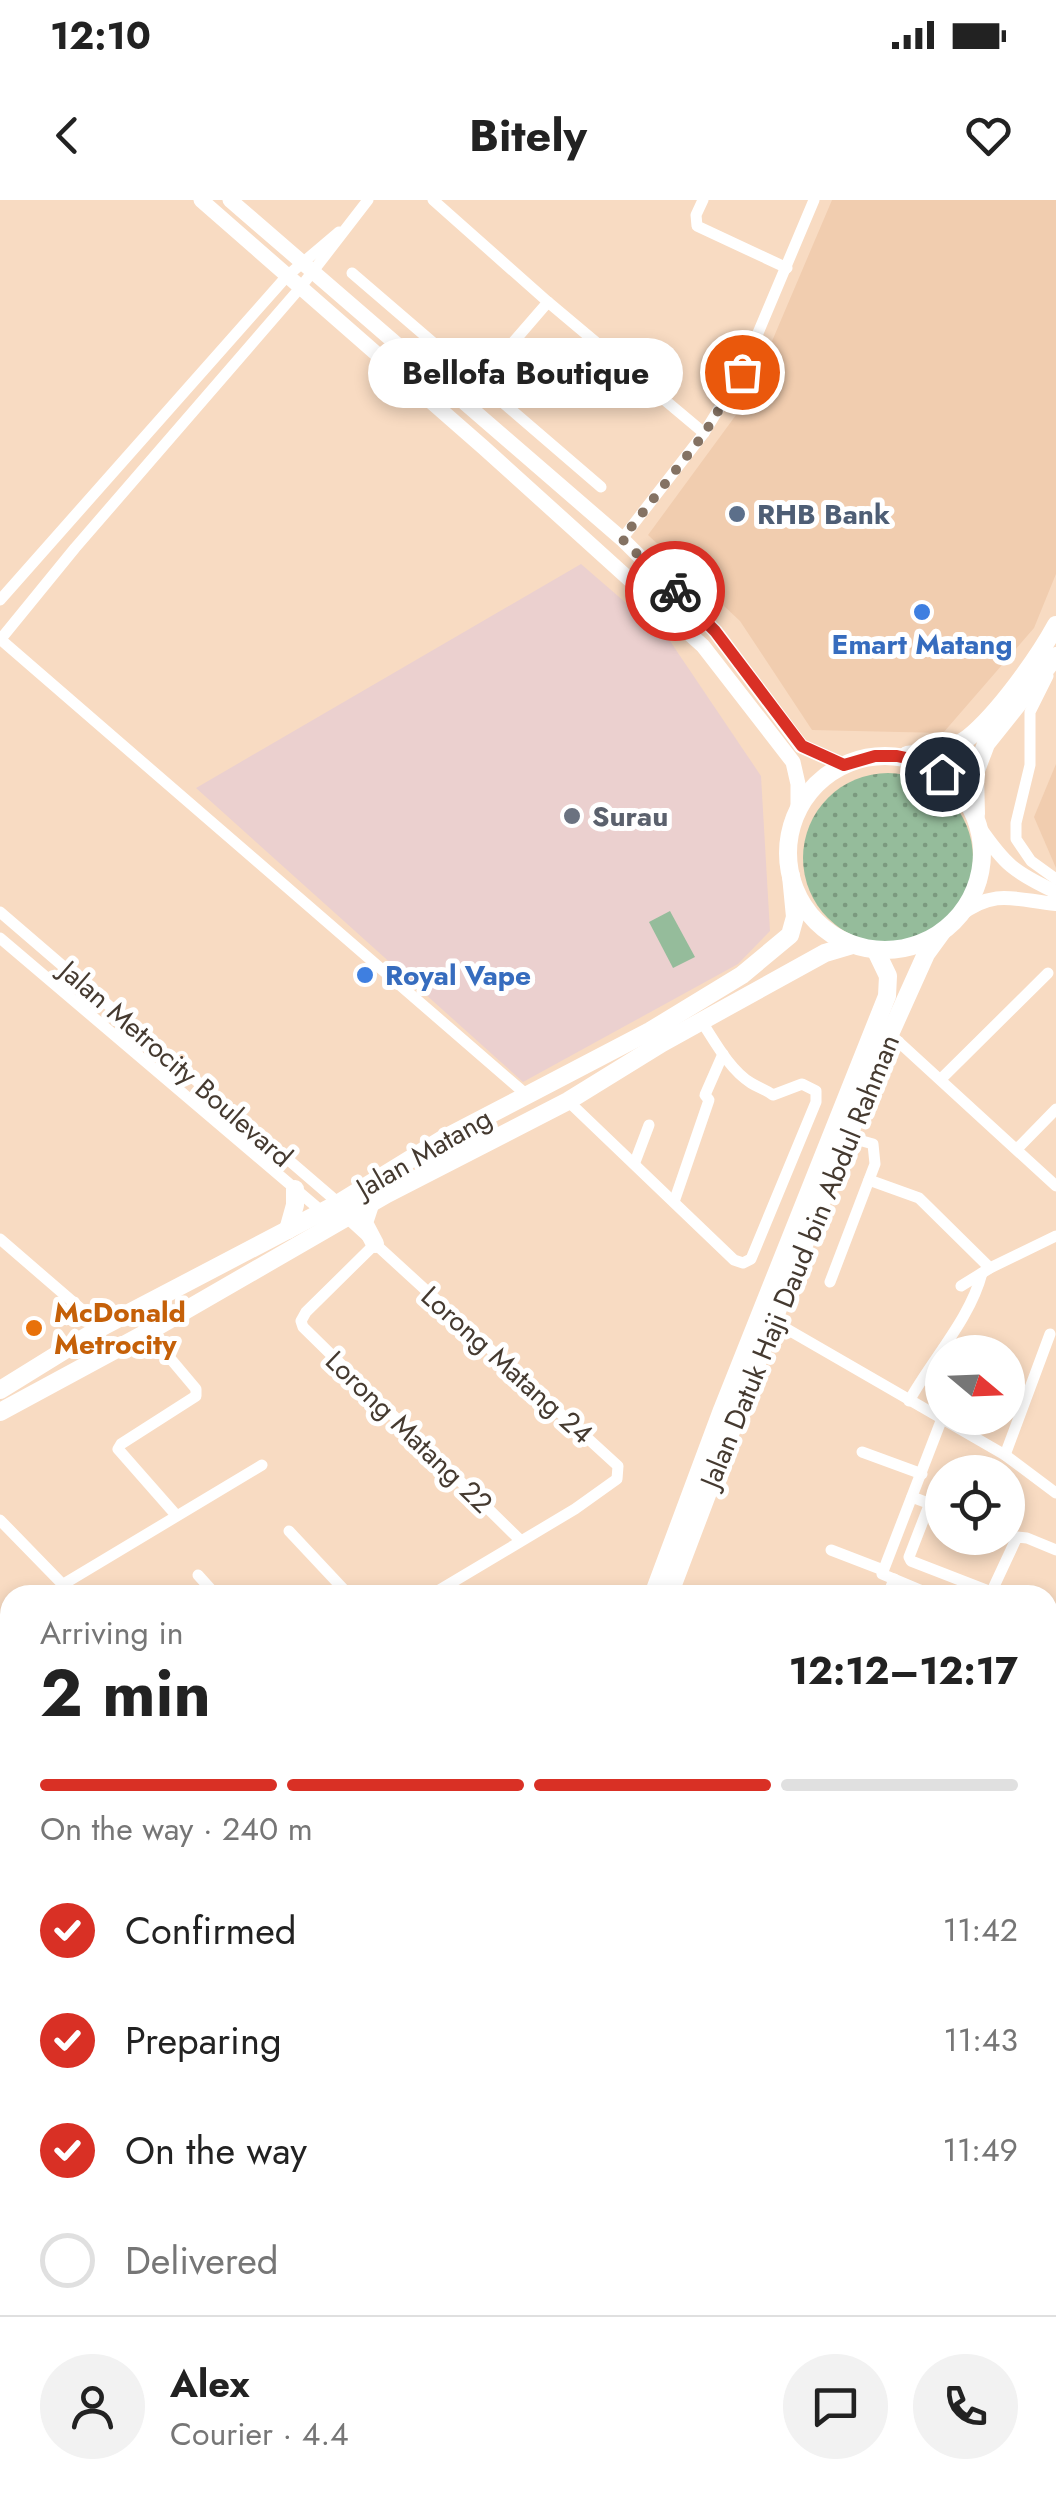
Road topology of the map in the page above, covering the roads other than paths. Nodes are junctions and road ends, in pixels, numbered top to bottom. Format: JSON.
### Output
{"nodes":[{"id":1,"x":200,"y":200,"type":"edge"},
{"id":2,"x":230,"y":200,"type":"edge"},
{"id":3,"x":368,"y":200,"type":"edge"},
{"id":4,"x":433,"y":200,"type":"edge"},
{"id":5,"x":703,"y":200,"type":"edge"},
{"id":6,"x":814,"y":200,"type":"edge"},
{"id":7,"x":307,"y":267,"type":"junction"},
{"id":8,"x":787,"y":268,"type":"junction"},
{"id":9,"x":352,"y":274,"type":"dead end"},
{"id":10,"x":287,"y":276,"type":"junction"},
{"id":11,"x":300,"y":288,"type":"junction"},
{"id":12,"x":548,"y":302,"type":"junction"},
{"id":13,"x":220,"y":350,"type":"junction"},
{"id":14,"x":234,"y":364,"type":"junction"},
{"id":15,"x":478,"y":383,"type":"junction"},
{"id":16,"x":704,"y":434,"type":"junction"},
{"id":17,"x":601,"y":487,"type":"dead end"},
{"id":18,"x":622,"y":539,"type":"junction"},
{"id":19,"x":0,"y":600,"type":"edge"},
{"id":20,"x":1056,"y":625,"type":"edge"},
{"id":21,"x":0,"y":639,"type":"edge"},
{"id":22,"x":1056,"y":639,"type":"edge"},
{"id":23,"x":1056,"y":657,"type":"edge"},
{"id":24,"x":1012,"y":690,"type":"junction"},
{"id":25,"x":897,"y":756,"type":"junction"},
{"id":26,"x":844,"y":765,"type":"junction"},
{"id":27,"x":798,"y":811,"type":"junction"},
{"id":28,"x":977,"y":823,"type":"junction"},
{"id":29,"x":790,"y":876,"type":"junction"},
{"id":30,"x":1056,"y":878,"type":"edge"},
{"id":31,"x":1056,"y":892,"type":"edge"},
{"id":32,"x":1056,"y":904,"type":"edge"},
{"id":33,"x":0,"y":912,"type":"edge"},
{"id":34,"x":960,"y":915,"type":"junction"},
{"id":35,"x":942,"y":932,"type":"junction"},
{"id":36,"x":0,"y":939,"type":"edge"},
{"id":37,"x":852,"y":945,"type":"junction"},
{"id":38,"x":876,"y":950,"type":"junction"},
{"id":39,"x":1048,"y":972,"type":"dead end"},
{"id":40,"x":702,"y":1022,"type":"junction"},
{"id":41,"x":890,"y":1034,"type":"junction"},
{"id":42,"x":723,"y":1054,"type":"junction"},
{"id":43,"x":941,"y":1079,"type":"junction"},
{"id":44,"x":528,"y":1096,"type":"junction"},
{"id":45,"x":568,"y":1101,"type":"junction"},
{"id":46,"x":226,"y":1109,"type":"junction"},
{"id":47,"x":1056,"y":1109,"type":"edge"},
{"id":48,"x":214,"y":1122,"type":"junction"},
{"id":49,"x":649,"y":1125,"type":"dead end"},
{"id":50,"x":848,"y":1137,"type":"junction"},
{"id":51,"x":1017,"y":1149,"type":"junction"},
{"id":52,"x":634,"y":1162,"type":"junction"},
{"id":53,"x":869,"y":1180,"type":"junction"},
{"id":54,"x":1056,"y":1186,"type":"edge"},
{"id":55,"x":295,"y":1189,"type":"junction"},
{"id":56,"x":674,"y":1200,"type":"junction"},
{"id":57,"x":370,"y":1205,"type":"junction"},
{"id":58,"x":339,"y":1215,"type":"junction"},
{"id":59,"x":288,"y":1230,"type":"junction"},
{"id":60,"x":1056,"y":1236,"type":"edge"},
{"id":61,"x":0,"y":1239,"type":"edge"},
{"id":62,"x":375,"y":1244,"type":"junction"},
{"id":63,"x":986,"y":1270,"type":"junction"},
{"id":64,"x":830,"y":1282,"type":"dead end"},
{"id":65,"x":961,"y":1286,"type":"dead end"},
{"id":66,"x":772,"y":1321,"type":"junction"},
{"id":67,"x":102,"y":1327,"type":"junction"},
{"id":68,"x":148,"y":1332,"type":"junction"},
{"id":69,"x":1050,"y":1334,"type":"dead end"},
{"id":70,"x":0,"y":1390,"type":"edge"},
{"id":71,"x":910,"y":1402,"type":"junction"},
{"id":72,"x":925,"y":1411,"type":"edge"},
{"id":73,"x":0,"y":1412,"type":"edge"},
{"id":74,"x":936,"y":1435,"type":"edge"},
{"id":75,"x":968,"y":1435,"type":"edge"},
{"id":76,"x":862,"y":1452,"type":"dead end"},
{"id":77,"x":1006,"y":1455,"type":"joint"},
{"id":78,"x":262,"y":1465,"type":"dead end"},
{"id":79,"x":1025,"y":1469,"type":"edge"},
{"id":80,"x":922,"y":1474,"type":"junction"},
{"id":81,"x":1056,"y":1493,"type":"edge"},
{"id":82,"x":912,"y":1497,"type":"junction"},
{"id":83,"x":176,"y":1515,"type":"junction"},
{"id":84,"x":0,"y":1520,"type":"edge"},
{"id":85,"x":289,"y":1531,"type":"dead end"},
{"id":86,"x":520,"y":1540,"type":"junction"},
{"id":87,"x":832,"y":1550,"type":"dead end"},
{"id":88,"x":1056,"y":1550,"type":"edge"},
{"id":89,"x":884,"y":1570,"type":"junction"},
{"id":90,"x":198,"y":1576,"type":"dead end"},
{"id":91,"x":894,"y":1579,"type":"junction"},
{"id":92,"x":62,"y":1585,"type":"joint"},
{"id":93,"x":207,"y":1585,"type":"edge"},
{"id":94,"x":340,"y":1585,"type":"edge"},
{"id":95,"x":448,"y":1585,"type":"edge"},
{"id":96,"x":657,"y":1585,"type":"edge"},
{"id":97,"x":673,"y":1585,"type":"edge"},
{"id":98,"x":892,"y":1585,"type":"edge"},
{"id":99,"x":908,"y":1585,"type":"edge"},
{"id":100,"x":970,"y":1585,"type":"edge"},
{"id":101,"x":994,"y":1585,"type":"edge"}],
"edges":[{"from":1,"to":10,"type":"main road"},
{"from":2,"to":7,"type":"main road"},
{"from":3,"to":7,"type":"street"},
{"from":4,"to":12,"type":"street"},
{"from":5,"to":8,"type":"street"},
{"from":6,"to":8,"type":"street"},
{"from":7,"to":10,"type":"street"},
{"from":7,"to":11,"type":"street"},
{"from":7,"to":18,"type":"main road"},
{"from":8,"to":16,"type":"street"},
{"from":9,"to":15,"type":"street"},
{"from":10,"to":11,"type":"main road"},
{"from":10,"to":13,"type":"street"},
{"from":11,"to":14,"type":"street"},
{"from":11,"to":27,"type":"main road"},
{"from":12,"to":15,"type":"street"},
{"from":12,"to":16,"type":"street"},
{"from":13,"to":14,"type":"street"},
{"from":13,"to":19,"type":"street"},
{"from":14,"to":21,"type":"street"},
{"from":15,"to":17,"type":"street"},
{"from":16,"to":18,"type":"street"},
{"from":18,"to":26,"type":"main road"},
{"from":20,"to":24,"type":"main road"},
{"from":21,"to":44,"type":"street"},
{"from":22,"to":24,"type":"main road"},
{"from":23,"to":28,"type":"main road"},
{"from":23,"to":30,"type":"street"},
{"from":24,"to":25,"type":"main road"},
{"from":25,"to":26,"type":"main road"},
{"from":25,"to":28,"type":"main road"},
{"from":26,"to":27,"type":"main road"},
{"from":27,"to":29,"type":"main road"},
{"from":28,"to":31,"type":"street"},
{"from":28,"to":34,"type":"main road"},
{"from":29,"to":37,"type":"main road"},
{"from":29,"to":44,"type":"main road","name":"Jalan Matang"},
{"from":32,"to":34,"type":"street"},
{"from":33,"to":46,"type":"street","name":"Jalan Metrocity Boulevard"},
{"from":34,"to":35,"type":"main road"},
{"from":35,"to":38,"type":"main road"},
{"from":35,"to":41,"type":"main road","name":"Jalan Datuk Haji Daud bin Abdul Rahman"},
{"from":36,"to":48,"type":"street","name":"Jalan Metrocity Boulevard"},
{"from":37,"to":38,"type":"main road"},
{"from":37,"to":40,"type":"main road","name":"Jalan Matang"},
{"from":38,"to":96,"type":"main road","name":"Jalan Datuk Haji Daud bin Abdul Rahman"},
{"from":39,"to":43,"type":"street"},
{"from":40,"to":42,"type":"street"},
{"from":40,"to":45,"type":"main road","name":"Jalan Matang"},
{"from":41,"to":43,"type":"street"},
{"from":41,"to":50,"type":"main road","name":"Jalan Datuk Haji Daud bin Abdul Rahman"},
{"from":42,"to":56,"type":"street"},
{"from":42,"to":56,"type":"street"},
{"from":43,"to":51,"type":"street"},
{"from":44,"to":58,"type":"main road","name":"Jalan Matang"},
{"from":45,"to":52,"type":"street"},
{"from":45,"to":57,"type":"main road","name":"Jalan Matang"},
{"from":46,"to":48,"type":"street"},
{"from":46,"to":58,"type":"street","name":"Jalan Metrocity Boulevard"},
{"from":47,"to":51,"type":"street"},
{"from":48,"to":55,"type":"street","name":"Jalan Metrocity Boulevard"},
{"from":49,"to":52,"type":"street"},
{"from":50,"to":53,"type":"street"},
{"from":50,"to":66,"type":"main road","name":"Jalan Datuk Haji Daud bin Abdul Rahman"},
{"from":51,"to":54,"type":"street"},
{"from":52,"to":56,"type":"street"},
{"from":53,"to":63,"type":"street"},
{"from":53,"to":64,"type":"street"},
{"from":55,"to":58,"type":"street","name":"Jalan Metrocity Boulevard"},
{"from":55,"to":59,"type":"main road"},
{"from":57,"to":58,"type":"main road","name":"Jalan Matang"},
{"from":57,"to":62,"type":"main road"},
{"from":58,"to":59,"type":"main road","name":"Jalan Matang"},
{"from":58,"to":62,"type":"street","name":"Lorong Matang 24"},
{"from":58,"to":68,"type":"main road","name":"Jalan Matang"},
{"from":59,"to":67,"type":"main road","name":"Jalan Matang"},
{"from":60,"to":63,"type":"street"},
{"from":61,"to":67,"type":"street"},
{"from":62,"to":86,"type":"street","name":"Lorong Matang 22"},
{"from":62,"to":86,"type":"street","name":"Lorong Matang 24"},
{"from":63,"to":65,"type":"street"},
{"from":63,"to":71,"type":"street"},
{"from":66,"to":71,"type":"street"},
{"from":66,"to":97,"type":"main road","name":"Jalan Datuk Haji Daud bin Abdul Rahman"},
{"from":67,"to":70,"type":"main road","name":"Jalan Matang"},
{"from":68,"to":73,"type":"main road","name":"Jalan Matang"},
{"from":68,"to":83,"type":"street"},
{"from":69,"to":77,"type":"street"},
{"from":71,"to":72,"type":"street"},
{"from":74,"to":80,"type":"street"},
{"from":75,"to":77,"type":"street"},
{"from":76,"to":80,"type":"street"},
{"from":78,"to":83,"type":"street"},
{"from":79,"to":81,"type":"street"},
{"from":80,"to":82,"type":"street"},
{"from":82,"to":89,"type":"street"},
{"from":82,"to":100,"type":"street"},
{"from":83,"to":92,"type":"street"},
{"from":84,"to":92,"type":"street"},
{"from":85,"to":94,"type":"street"},
{"from":86,"to":95,"type":"street"},
{"from":87,"to":89,"type":"street"},
{"from":88,"to":101,"type":"street"},
{"from":89,"to":91,"type":"street"},
{"from":90,"to":93,"type":"street"},
{"from":91,"to":98,"type":"street"},
{"from":91,"to":99,"type":"street"}]}
